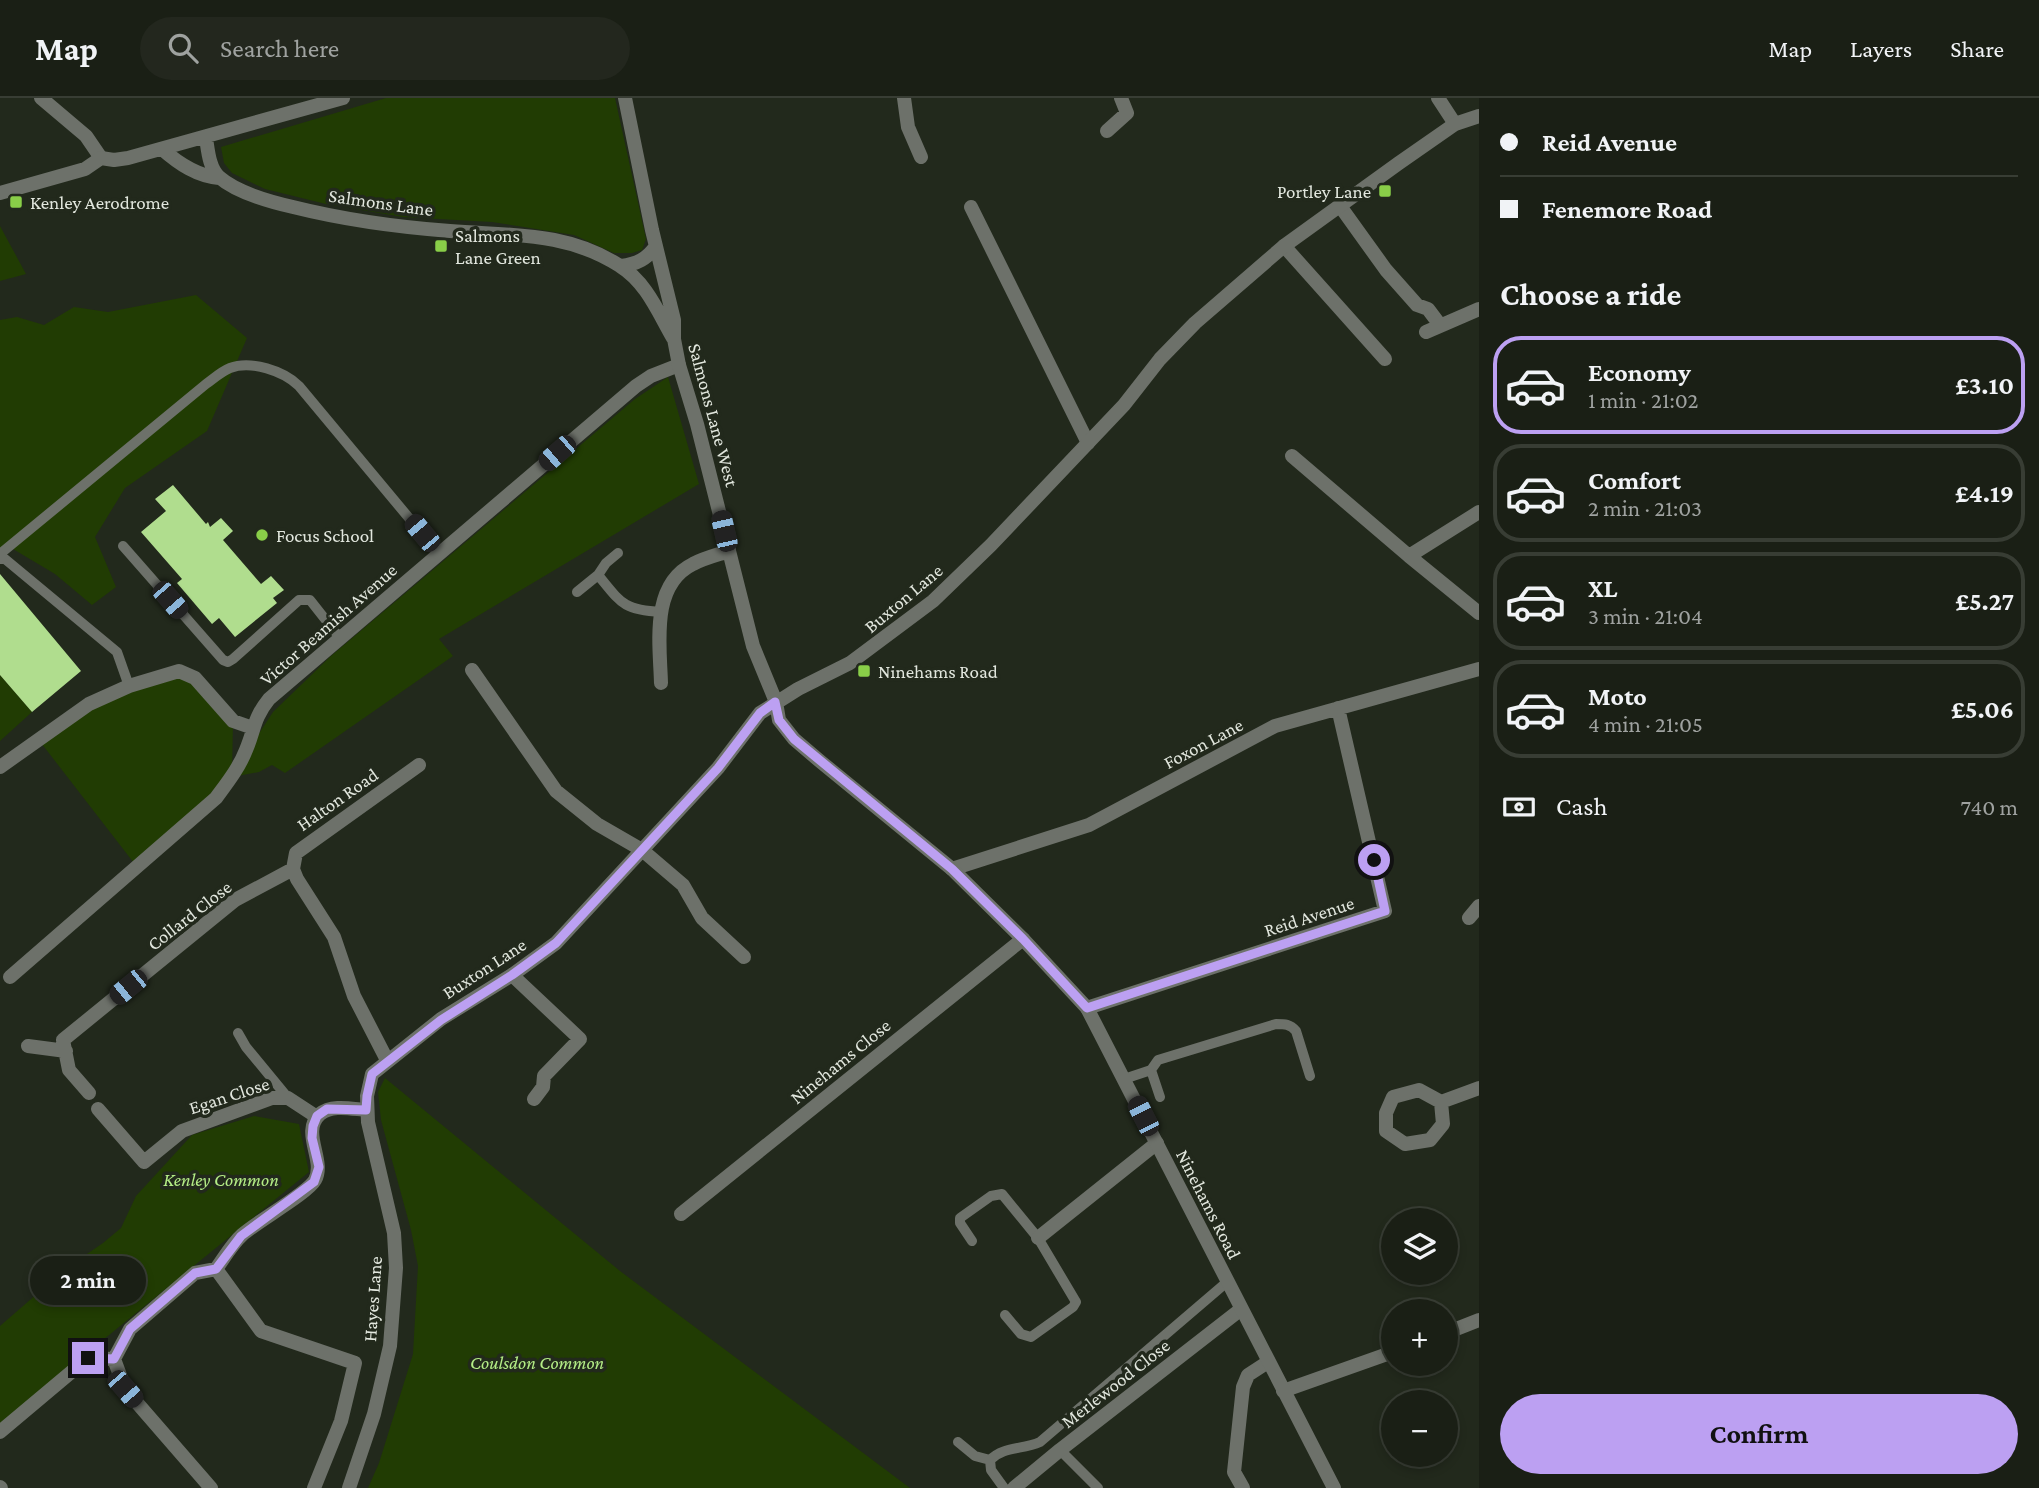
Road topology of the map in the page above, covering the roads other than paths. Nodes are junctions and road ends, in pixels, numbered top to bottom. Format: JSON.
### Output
{"nodes":[{"id":1,"x":41,"y":98,"type":"edge"},
{"id":2,"x":343,"y":98,"type":"edge"},
{"id":3,"x":625,"y":98,"type":"edge"},
{"id":4,"x":904,"y":98,"type":"edge"},
{"id":5,"x":1121,"y":98,"type":"edge"},
{"id":6,"x":1438,"y":98,"type":"edge"},
{"id":7,"x":1479,"y":116,"type":"edge"},
{"id":8,"x":1455,"y":124,"type":"junction"},
{"id":9,"x":1107,"y":131,"type":"dead end"},
{"id":10,"x":206,"y":138,"type":"junction"},
{"id":11,"x":162,"y":149,"type":"junction"},
{"id":12,"x":922,"y":157,"type":"dead end"},
{"id":13,"x":101,"y":158,"type":"junction"},
{"id":14,"x":219,"y":178,"type":"junction"},
{"id":15,"x":0,"y":193,"type":"edge"},
{"id":16,"x":1340,"y":206,"type":"junction"},
{"id":17,"x":971,"y":207,"type":"dead end"},
{"id":18,"x":656,"y":246,"type":"junction"},
{"id":19,"x":1284,"y":246,"type":"junction"},
{"id":20,"x":621,"y":266,"type":"junction"},
{"id":21,"x":1479,"y":309,"type":"edge"},
{"id":22,"x":1440,"y":325,"type":"junction"},
{"id":23,"x":1426,"y":332,"type":"dead end"},
{"id":24,"x":674,"y":339,"type":"junction"},
{"id":25,"x":1385,"y":359,"type":"dead end"},
{"id":26,"x":679,"y":365,"type":"junction"},
{"id":27,"x":1088,"y":443,"type":"junction"},
{"id":28,"x":1292,"y":456,"type":"dead end"},
{"id":29,"x":1479,"y":512,"type":"edge"},
{"id":30,"x":123,"y":546,"type":"dead end"},
{"id":31,"x":729,"y":551,"type":"junction"},
{"id":32,"x":618,"y":553,"type":"dead end"},
{"id":33,"x":439,"y":554,"type":"junction"},
{"id":34,"x":1409,"y":556,"type":"junction"},
{"id":35,"x":0,"y":557,"type":"edge"},
{"id":36,"x":598,"y":575,"type":"junction"},
{"id":37,"x":577,"y":592,"type":"dead end"},
{"id":38,"x":661,"y":612,"type":"junction"},
{"id":39,"x":1479,"y":613,"type":"edge"},
{"id":40,"x":340,"y":638,"type":"junction"},
{"id":41,"x":1479,"y":669,"type":"edge"},
{"id":42,"x":472,"y":670,"type":"dead end"},
{"id":43,"x":661,"y":683,"type":"dead end"},
{"id":44,"x":129,"y":686,"type":"junction"},
{"id":45,"x":775,"y":702,"type":"junction"},
{"id":46,"x":1338,"y":708,"type":"junction"},
{"id":47,"x":253,"y":728,"type":"junction"},
{"id":48,"x":419,"y":765,"type":"dead end"},
{"id":49,"x":0,"y":767,"type":"edge"},
{"id":50,"x":642,"y":850,"type":"junction"},
{"id":51,"x":293,"y":869,"type":"junction"},
{"id":52,"x":952,"y":869,"type":"junction"},
{"id":53,"x":1479,"y":906,"type":"edge"},
{"id":54,"x":1469,"y":918,"type":"dead end"},
{"id":55,"x":1023,"y":939,"type":"junction"},
{"id":56,"x":744,"y":957,"type":"dead end"},
{"id":57,"x":512,"y":975,"type":"junction"},
{"id":58,"x":5,"y":981,"type":"edge"},
{"id":59,"x":1087,"y":1008,"type":"junction"},
{"id":60,"x":238,"y":1033,"type":"dead end"},
{"id":61,"x":28,"y":1046,"type":"dead end"},
{"id":62,"x":66,"y":1051,"type":"junction"},
{"id":63,"x":387,"y":1060,"type":"junction"},
{"id":64,"x":1151,"y":1070,"type":"junction"},
{"id":65,"x":1310,"y":1076,"type":"dead end"},
{"id":66,"x":1124,"y":1079,"type":"junction"},
{"id":67,"x":1479,"y":1088,"type":"edge"},
{"id":68,"x":89,"y":1093,"type":"dead end"},
{"id":69,"x":1160,"y":1097,"type":"dead end"},
{"id":70,"x":288,"y":1098,"type":"junction"},
{"id":71,"x":534,"y":1099,"type":"dead end"},
{"id":72,"x":1441,"y":1102,"type":"junction"},
{"id":73,"x":98,"y":1109,"type":"dead end"},
{"id":74,"x":366,"y":1110,"type":"junction"},
{"id":75,"x":317,"y":1116,"type":"junction"},
{"id":76,"x":1157,"y":1143,"type":"junction"},
{"id":77,"x":681,"y":1214,"type":"dead end"},
{"id":78,"x":1038,"y":1238,"type":"junction"},
{"id":79,"x":972,"y":1241,"type":"dead end"},
{"id":80,"x":216,"y":1269,"type":"junction"},
{"id":81,"x":1227,"y":1282,"type":"junction"},
{"id":82,"x":1240,"y":1310,"type":"junction"},
{"id":83,"x":1004,"y":1315,"type":"dead end"},
{"id":84,"x":1479,"y":1321,"type":"edge"},
{"id":85,"x":1458,"y":1329,"type":"edge"},
{"id":86,"x":1381,"y":1356,"type":"edge"},
{"id":87,"x":114,"y":1359,"type":"junction"},
{"id":88,"x":1268,"y":1362,"type":"junction"},
{"id":89,"x":1283,"y":1391,"type":"junction"},
{"id":90,"x":0,"y":1432,"type":"edge"},
{"id":91,"x":958,"y":1442,"type":"dead end"},
{"id":92,"x":1060,"y":1450,"type":"junction"},
{"id":93,"x":990,"y":1460,"type":"junction"},
{"id":94,"x":211,"y":1488,"type":"edge"},
{"id":95,"x":314,"y":1488,"type":"edge"},
{"id":96,"x":349,"y":1488,"type":"edge"},
{"id":97,"x":1004,"y":1488,"type":"edge"},
{"id":98,"x":1014,"y":1488,"type":"edge"},
{"id":99,"x":1098,"y":1488,"type":"edge"},
{"id":100,"x":1243,"y":1488,"type":"edge"},
{"id":101,"x":1334,"y":1488,"type":"edge"}],
"edges":[{"from":1,"to":13,"type":"street"},
{"from":2,"to":10,"type":"street"},
{"from":3,"to":18,"type":"street","name":"Salmons Lane West"},
{"from":4,"to":12,"type":"street"},
{"from":5,"to":9,"type":"street"},
{"from":6,"to":8,"type":"street"},
{"from":7,"to":8,"type":"street","name":"Buxton Lane"},
{"from":8,"to":16,"type":"street","name":"Buxton Lane"},
{"from":10,"to":11,"type":"street"},
{"from":10,"to":14,"type":"street"},
{"from":11,"to":13,"type":"street"},
{"from":11,"to":14,"type":"street","name":"Salmons Lane"},
{"from":13,"to":15,"type":"street"},
{"from":14,"to":20,"type":"street","name":"Salmons Lane"},
{"from":16,"to":19,"type":"street","name":"Buxton Lane"},
{"from":16,"to":22,"type":"street"},
{"from":17,"to":27,"type":"street"},
{"from":18,"to":20,"type":"street"},
{"from":18,"to":24,"type":"street","name":"Salmons Lane West"},
{"from":19,"to":25,"type":"street"},
{"from":19,"to":27,"type":"street","name":"Buxton Lane"},
{"from":20,"to":24,"type":"street","name":"Salmons Lane West"},
{"from":21,"to":22,"type":"street"},
{"from":22,"to":23,"type":"street"},
{"from":24,"to":26,"type":"street","name":"Salmons Lane West"},
{"from":26,"to":31,"type":"street","name":"Salmons Lane West"},
{"from":26,"to":33,"type":"street","name":"Victor Beamish Avenue"},
{"from":27,"to":45,"type":"street","name":"Buxton Lane"},
{"from":28,"to":34,"type":"street"},
{"from":29,"to":34,"type":"street"},
{"from":30,"to":40,"type":"lane"},
{"from":31,"to":38,"type":"street"},
{"from":31,"to":45,"type":"street","name":"Salmons Lane West"},
{"from":32,"to":36,"type":"lane"},
{"from":33,"to":35,"type":"lane"},
{"from":33,"to":40,"type":"street","name":"Victor Beamish Avenue"},
{"from":34,"to":39,"type":"street"},
{"from":35,"to":44,"type":"lane"},
{"from":36,"to":37,"type":"lane"},
{"from":36,"to":38,"type":"lane"},
{"from":38,"to":43,"type":"street"},
{"from":40,"to":47,"type":"street","name":"Victor Beamish Avenue"},
{"from":41,"to":46,"type":"street","name":"Foxon Lane"},
{"from":42,"to":50,"type":"street"},
{"from":44,"to":47,"type":"street"},
{"from":44,"to":49,"type":"street"},
{"from":45,"to":50,"type":"street","name":"Buxton Lane"},
{"from":45,"to":52,"type":"street","name":"Ninehams Road"},
{"from":46,"to":52,"type":"street","name":"Foxon Lane"},
{"from":46,"to":59,"type":"street","name":"Reid Avenue"},
{"from":47,"to":58,"type":"street","name":"Victor Beamish Avenue"},
{"from":48,"to":51,"type":"street","name":"Halton Road"},
{"from":50,"to":56,"type":"street"},
{"from":50,"to":57,"type":"street","name":"Buxton Lane"},
{"from":51,"to":62,"type":"street","name":"Collard Close"},
{"from":51,"to":63,"type":"street"},
{"from":52,"to":55,"type":"street","name":"Ninehams Road"},
{"from":53,"to":54,"type":"street"},
{"from":55,"to":59,"type":"street","name":"Ninehams Road"},
{"from":55,"to":77,"type":"street","name":"Ninehams Close"},
{"from":57,"to":63,"type":"street","name":"Buxton Lane"},
{"from":57,"to":71,"type":"street"},
{"from":59,"to":66,"type":"street","name":"Ninehams Road"},
{"from":60,"to":70,"type":"lane"},
{"from":61,"to":62,"type":"street"},
{"from":62,"to":68,"type":"street"},
{"from":63,"to":74,"type":"street","name":"Buxton Lane"},
{"from":64,"to":65,"type":"lane"},
{"from":64,"to":66,"type":"lane"},
{"from":64,"to":69,"type":"lane"},
{"from":66,"to":76,"type":"street","name":"Ninehams Road"},
{"from":67,"to":72,"type":"street"},
{"from":70,"to":73,"type":"street","name":"Egan Close"},
{"from":70,"to":75,"type":"street","name":"Egan Close"},
{"from":72,"to":72,"type":"street"},
{"from":74,"to":75,"type":"street"},
{"from":74,"to":96,"type":"street","name":"Hayes Lane"},
{"from":75,"to":80,"type":"street"},
{"from":76,"to":78,"type":"street"},
{"from":76,"to":81,"type":"street","name":"Ninehams Road"},
{"from":78,"to":79,"type":"lane"},
{"from":78,"to":83,"type":"lane"},
{"from":80,"to":87,"type":"street"},
{"from":80,"to":95,"type":"street"},
{"from":81,"to":82,"type":"street","name":"Ninehams Road"},
{"from":81,"to":93,"type":"lane"},
{"from":82,"to":88,"type":"street","name":"Ninehams Road"},
{"from":82,"to":92,"type":"street","name":"Merlewood Close"},
{"from":84,"to":85,"type":"street"},
{"from":86,"to":89,"type":"street"},
{"from":87,"to":90,"type":"street"},
{"from":87,"to":94,"type":"street"},
{"from":88,"to":89,"type":"street","name":"Ninehams Road"},
{"from":88,"to":100,"type":"street"},
{"from":89,"to":101,"type":"street","name":"Ninehams Road"},
{"from":91,"to":93,"type":"lane"},
{"from":92,"to":98,"type":"street","name":"Merlewood Close"},
{"from":92,"to":99,"type":"lane"},
{"from":93,"to":97,"type":"lane"}]}
